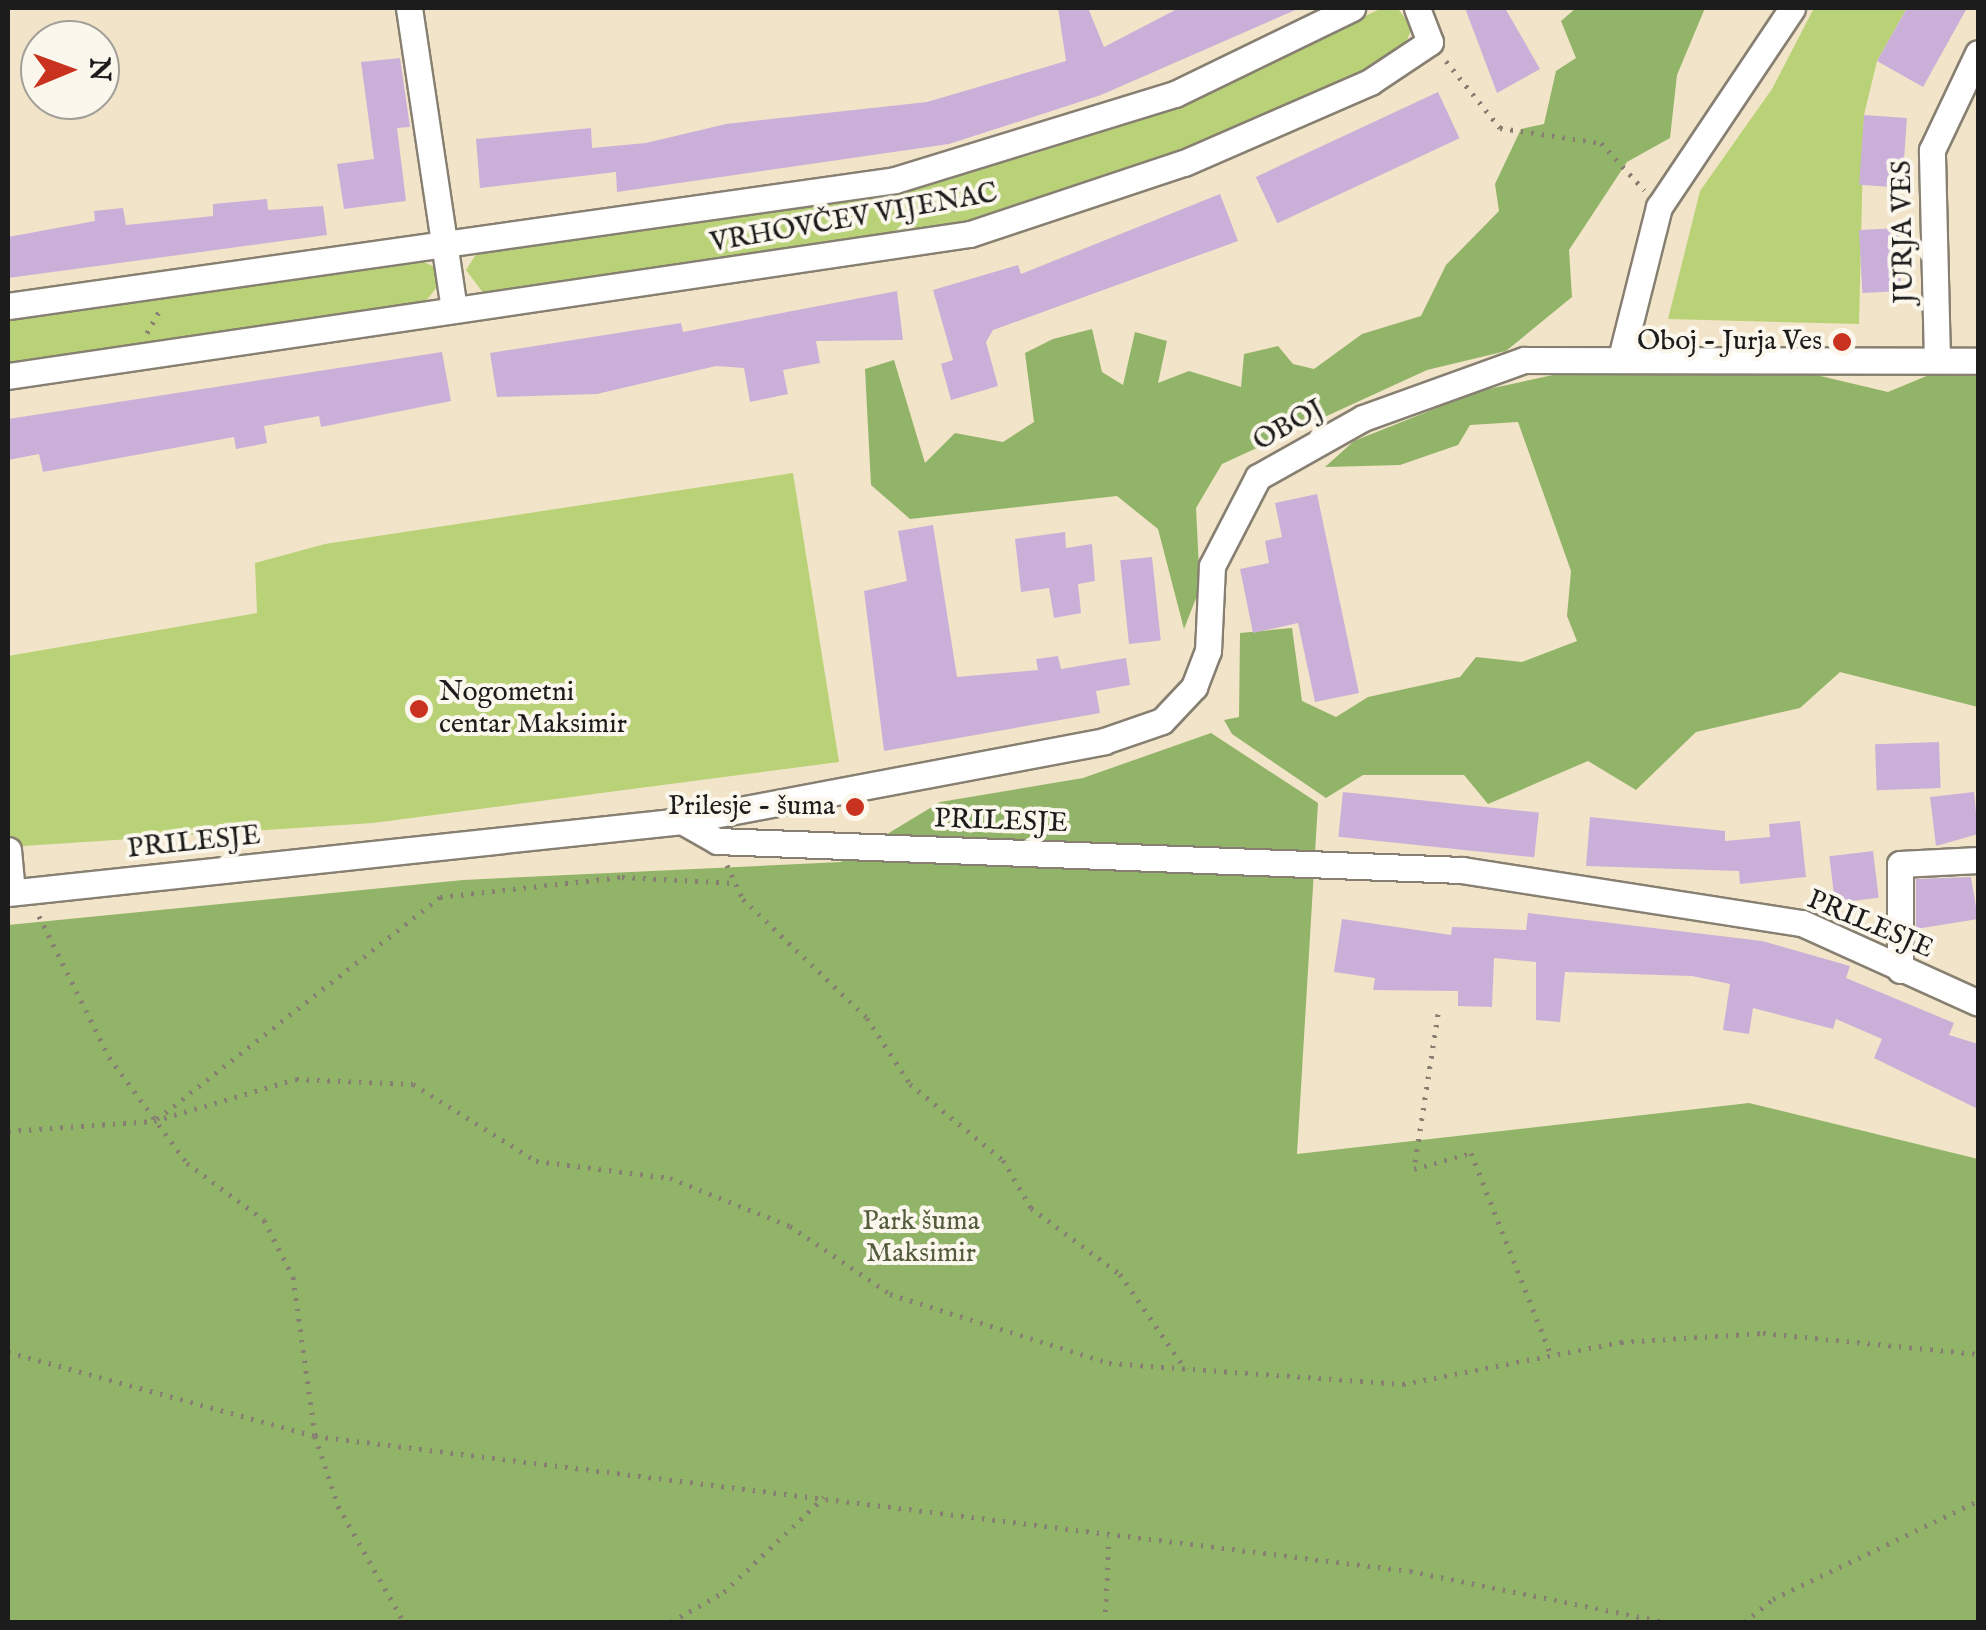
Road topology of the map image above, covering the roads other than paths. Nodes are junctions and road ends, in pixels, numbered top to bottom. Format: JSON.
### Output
{"nodes":[{"id":1,"x":409,"y":8,"type":"edge"},
{"id":2,"x":1352,"y":8,"type":"edge"},
{"id":3,"x":1417,"y":8,"type":"edge"},
{"id":4,"x":1792,"y":8,"type":"edge"},
{"id":5,"x":1978,"y":54,"type":"edge"},
{"id":6,"x":443,"y":242,"type":"junction"},
{"id":7,"x":8,"y":306,"type":"edge"},
{"id":8,"x":454,"y":308,"type":"junction"},
{"id":9,"x":1622,"y":354,"type":"junction"},
{"id":10,"x":1937,"y":360,"type":"junction"},
{"id":11,"x":1978,"y":361,"type":"edge"},
{"id":12,"x":8,"y":376,"type":"edge"},
{"id":13,"x":682,"y":821,"type":"junction"},
{"id":14,"x":8,"y":850,"type":"edge"},
{"id":15,"x":1978,"y":860,"type":"edge"},
{"id":16,"x":10,"y":892,"type":"edge"},
{"id":17,"x":1900,"y":970,"type":"junction"},
{"id":18,"x":1978,"y":1003,"type":"edge"}],
"edges":[{"from":1,"to":6,"type":"street"},
{"from":2,"to":6,"type":"street","name":"VRHOVČEV VIJENAC"},
{"from":3,"to":8,"type":"street","name":"VRHOVČEV VIJENAC"},
{"from":4,"to":9,"type":"street"},
{"from":5,"to":10,"type":"street","name":"JURJA VES"},
{"from":6,"to":7,"type":"street","name":"VRHOVČEV VIJENAC"},
{"from":6,"to":8,"type":"street"},
{"from":8,"to":12,"type":"street","name":"VRHOVČEV VIJENAC"},
{"from":9,"to":10,"type":"street","name":"OBOJ"},
{"from":9,"to":13,"type":"street","name":"OBOJ"},
{"from":10,"to":11,"type":"street","name":"OBOJ"},
{"from":13,"to":16,"type":"street","name":"PRILESJE"},
{"from":13,"to":17,"type":"street","name":"PRILESJE"},
{"from":14,"to":16,"type":"street"},
{"from":15,"to":17,"type":"street"},
{"from":17,"to":18,"type":"street","name":"PRILESJE"}]}
